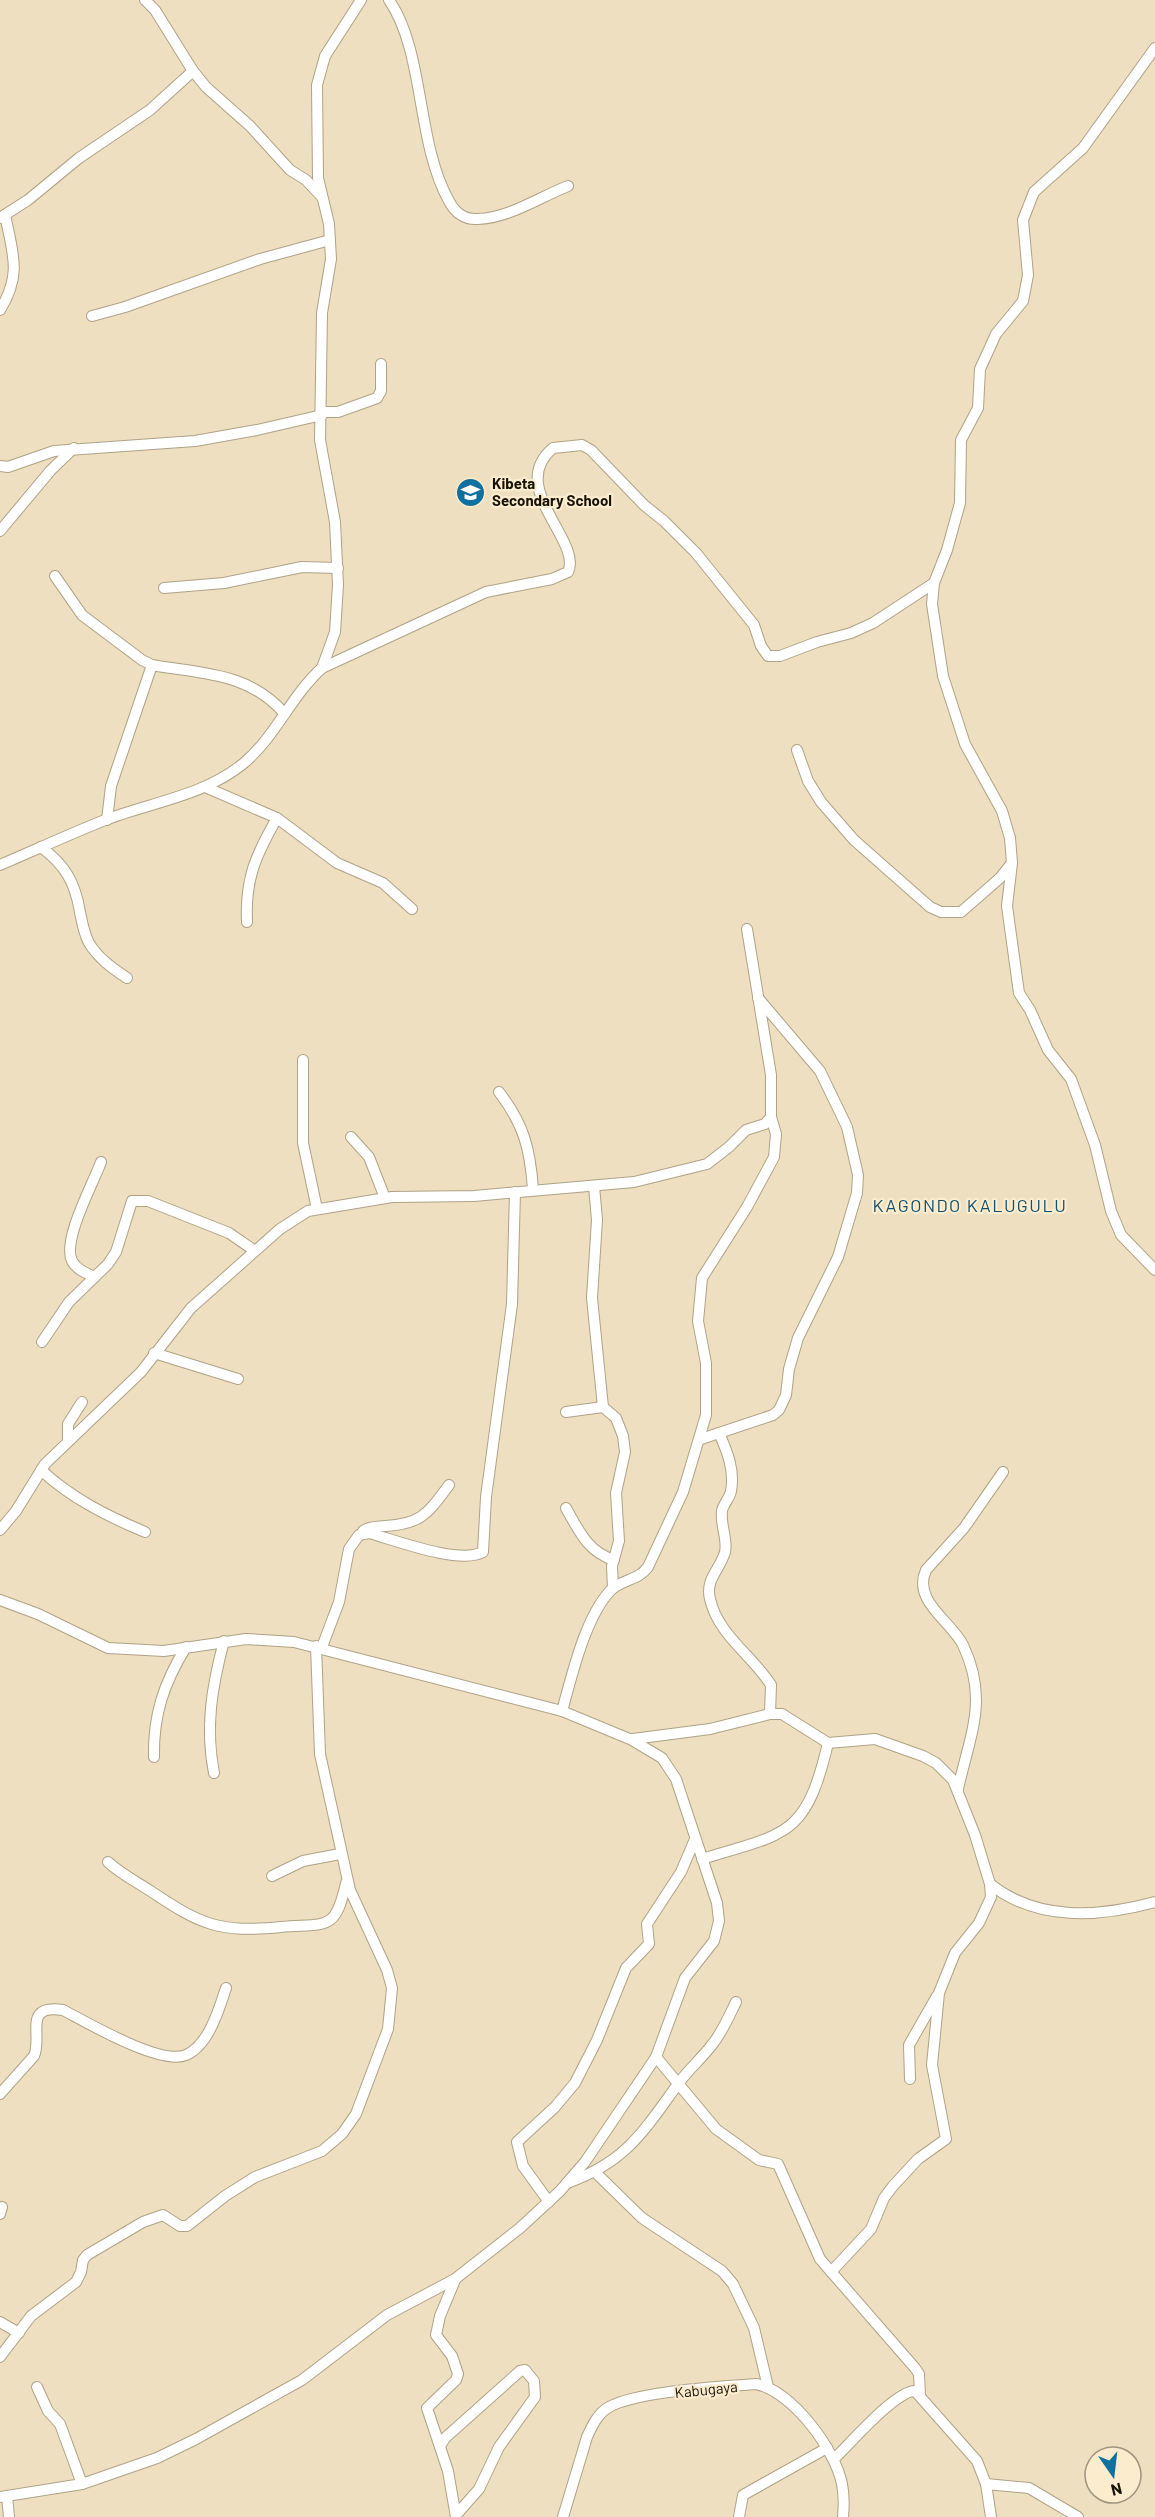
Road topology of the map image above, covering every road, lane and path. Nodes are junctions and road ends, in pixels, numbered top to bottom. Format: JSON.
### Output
{"nodes":[{"id":1,"x":145,"y":0,"type":"edge"},
{"id":2,"x":361,"y":0,"type":"edge"},
{"id":3,"x":389,"y":0,"type":"edge"},
{"id":4,"x":1155,"y":48,"type":"edge"},
{"id":5,"x":193,"y":71,"type":"junction"},
{"id":6,"x":568,"y":186,"type":"dead end"},
{"id":7,"x":322,"y":197,"type":"junction"},
{"id":8,"x":3,"y":216,"type":"edge"},
{"id":9,"x":330,"y":240,"type":"junction"},
{"id":10,"x":0,"y":310,"type":"edge"},
{"id":11,"x":92,"y":316,"type":"dead end"},
{"id":12,"x":381,"y":364,"type":"dead end"},
{"id":13,"x":322,"y":413,"type":"junction"},
{"id":14,"x":74,"y":448,"type":"junction"},
{"id":15,"x":0,"y":466,"type":"edge"},
{"id":16,"x":0,"y":531,"type":"edge"},
{"id":17,"x":338,"y":568,"type":"junction"},
{"id":18,"x":55,"y":576,"type":"dead end"},
{"id":19,"x":934,"y":583,"type":"junction"},
{"id":20,"x":164,"y":588,"type":"dead end"},
{"id":21,"x":152,"y":664,"type":"junction"},
{"id":22,"x":322,"y":668,"type":"junction"},
{"id":23,"x":285,"y":713,"type":"junction"},
{"id":24,"x":797,"y":750,"type":"dead end"},
{"id":25,"x":205,"y":787,"type":"junction"},
{"id":26,"x":277,"y":818,"type":"junction"},
{"id":27,"x":107,"y":820,"type":"junction"},
{"id":28,"x":41,"y":847,"type":"junction"},
{"id":29,"x":1012,"y":863,"type":"junction"},
{"id":30,"x":0,"y":865,"type":"edge"},
{"id":31,"x":412,"y":909,"type":"dead end"},
{"id":32,"x":247,"y":922,"type":"dead end"},
{"id":33,"x":747,"y":929,"type":"dead end"},
{"id":34,"x":127,"y":978,"type":"dead end"},
{"id":35,"x":756,"y":996,"type":"junction"},
{"id":36,"x":303,"y":1060,"type":"dead end"},
{"id":37,"x":499,"y":1092,"type":"dead end"},
{"id":38,"x":771,"y":1117,"type":"junction"},
{"id":39,"x":351,"y":1137,"type":"dead end"},
{"id":40,"x":101,"y":1162,"type":"dead end"},
{"id":41,"x":594,"y":1186,"type":"junction"},
{"id":42,"x":533,"y":1189,"type":"junction"},
{"id":43,"x":515,"y":1192,"type":"junction"},
{"id":44,"x":385,"y":1198,"type":"junction"},
{"id":45,"x":317,"y":1209,"type":"junction"},
{"id":46,"x":255,"y":1251,"type":"junction"},
{"id":47,"x":1155,"y":1270,"type":"edge"},
{"id":48,"x":95,"y":1277,"type":"junction"},
{"id":49,"x":42,"y":1342,"type":"dead end"},
{"id":50,"x":154,"y":1353,"type":"junction"},
{"id":51,"x":238,"y":1379,"type":"dead end"},
{"id":52,"x":81,"y":1402,"type":"dead end"},
{"id":53,"x":603,"y":1407,"type":"junction"},
{"id":54,"x":566,"y":1412,"type":"dead end"},
{"id":55,"x":719,"y":1433,"type":"junction"},
{"id":56,"x":701,"y":1439,"type":"junction"},
{"id":57,"x":68,"y":1441,"type":"junction"},
{"id":58,"x":41,"y":1470,"type":"junction"},
{"id":59,"x":1003,"y":1472,"type":"dead end"},
{"id":60,"x":449,"y":1485,"type":"dead end"},
{"id":61,"x":566,"y":1508,"type":"dead end"},
{"id":62,"x":0,"y":1530,"type":"edge"},
{"id":63,"x":145,"y":1532,"type":"dead end"},
{"id":64,"x":359,"y":1535,"type":"junction"},
{"id":65,"x":614,"y":1560,"type":"junction"},
{"id":66,"x":613,"y":1588,"type":"junction"},
{"id":67,"x":0,"y":1600,"type":"edge"},
{"id":68,"x":224,"y":1641,"type":"junction"},
{"id":69,"x":186,"y":1647,"type":"junction"},
{"id":70,"x":319,"y":1647,"type":"junction"},
{"id":71,"x":562,"y":1710,"type":"junction"},
{"id":72,"x":770,"y":1714,"type":"junction"},
{"id":73,"x":632,"y":1740,"type":"junction"},
{"id":74,"x":828,"y":1743,"type":"junction"},
{"id":75,"x":154,"y":1756,"type":"dead end"},
{"id":76,"x":214,"y":1773,"type":"dead end"},
{"id":77,"x":958,"y":1789,"type":"junction"},
{"id":78,"x":695,"y":1839,"type":"junction"},
{"id":79,"x":340,"y":1854,"type":"junction"},
{"id":80,"x":702,"y":1859,"type":"junction"},
{"id":81,"x":108,"y":1862,"type":"dead end"},
{"id":82,"x":273,"y":1876,"type":"dead end"},
{"id":83,"x":347,"y":1880,"type":"junction"},
{"id":84,"x":990,"y":1884,"type":"junction"},
{"id":85,"x":1155,"y":1902,"type":"edge"},
{"id":86,"x":226,"y":1988,"type":"dead end"},
{"id":87,"x":939,"y":1993,"type":"junction"},
{"id":88,"x":736,"y":2002,"type":"dead end"},
{"id":89,"x":656,"y":2056,"type":"junction"},
{"id":90,"x":910,"y":2079,"type":"dead end"},
{"id":91,"x":678,"y":2084,"type":"junction"},
{"id":92,"x":0,"y":2094,"type":"edge"},
{"id":93,"x":596,"y":2173,"type":"junction"},
{"id":94,"x":567,"y":2183,"type":"junction"},
{"id":95,"x":549,"y":2202,"type":"junction"},
{"id":96,"x":831,"y":2272,"type":"junction"},
{"id":97,"x":455,"y":2279,"type":"junction"},
{"id":98,"x":0,"y":2322,"type":"edge"},
{"id":99,"x":19,"y":2333,"type":"junction"},
{"id":100,"x":0,"y":2357,"type":"edge"},
{"id":101,"x":768,"y":2387,"type":"junction"},
{"id":102,"x":37,"y":2388,"type":"dead end"},
{"id":103,"x":920,"y":2395,"type":"junction"},
{"id":104,"x":440,"y":2446,"type":"junction"},
{"id":105,"x":827,"y":2448,"type":"junction"},
{"id":106,"x":834,"y":2460,"type":"junction"},
{"id":107,"x":82,"y":2484,"type":"junction"},
{"id":108,"x":986,"y":2484,"type":"junction"},
{"id":109,"x":3,"y":2497,"type":"edge"},
{"id":110,"x":456,"y":2516,"type":"edge"},
{"id":111,"x":9,"y":2517,"type":"edge"},
{"id":112,"x":562,"y":2517,"type":"edge"},
{"id":113,"x":739,"y":2517,"type":"edge"},
{"id":114,"x":843,"y":2517,"type":"edge"},
{"id":115,"x":991,"y":2517,"type":"edge"},
{"id":116,"x":1078,"y":2517,"type":"edge"}],
"edges":[{"from":1,"to":5,"type":"street"},
{"from":2,"to":7,"type":"street"},
{"from":3,"to":6,"type":"street"},
{"from":4,"to":19,"type":"street"},
{"from":5,"to":7,"type":"street"},
{"from":5,"to":8,"type":"street"},
{"from":7,"to":9,"type":"street"},
{"from":8,"to":10,"type":"street"},
{"from":9,"to":11,"type":"street"},
{"from":9,"to":13,"type":"street"},
{"from":12,"to":13,"type":"street"},
{"from":13,"to":14,"type":"street"},
{"from":13,"to":17,"type":"street"},
{"from":14,"to":15,"type":"street"},
{"from":14,"to":16,"type":"street"},
{"from":17,"to":20,"type":"street"},
{"from":17,"to":22,"type":"street"},
{"from":18,"to":21,"type":"street"},
{"from":19,"to":22,"type":"street"},
{"from":19,"to":29,"type":"street"},
{"from":21,"to":23,"type":"street"},
{"from":21,"to":27,"type":"street"},
{"from":22,"to":23,"type":"street"},
{"from":23,"to":25,"type":"street"},
{"from":24,"to":29,"type":"street"},
{"from":25,"to":26,"type":"street"},
{"from":25,"to":27,"type":"street"},
{"from":26,"to":31,"type":"street"},
{"from":26,"to":32,"type":"street"},
{"from":27,"to":28,"type":"street"},
{"from":28,"to":30,"type":"street"},
{"from":28,"to":34,"type":"street"},
{"from":29,"to":47,"type":"street"},
{"from":33,"to":35,"type":"street"},
{"from":35,"to":38,"type":"street"},
{"from":35,"to":55,"type":"street"},
{"from":36,"to":45,"type":"street"},
{"from":37,"to":42,"type":"street"},
{"from":38,"to":41,"type":"street"},
{"from":38,"to":56,"type":"street"},
{"from":39,"to":44,"type":"street"},
{"from":40,"to":48,"type":"street"},
{"from":41,"to":42,"type":"street"},
{"from":41,"to":53,"type":"street"},
{"from":42,"to":43,"type":"street"},
{"from":43,"to":44,"type":"street"},
{"from":43,"to":64,"type":"street"},
{"from":44,"to":45,"type":"street"},
{"from":45,"to":46,"type":"street"},
{"from":46,"to":48,"type":"street"},
{"from":46,"to":50,"type":"street"},
{"from":48,"to":49,"type":"street"},
{"from":50,"to":51,"type":"street"},
{"from":50,"to":57,"type":"street"},
{"from":52,"to":57,"type":"street"},
{"from":53,"to":54,"type":"street"},
{"from":53,"to":65,"type":"street"},
{"from":55,"to":56,"type":"street"},
{"from":55,"to":72,"type":"street"},
{"from":56,"to":66,"type":"street"},
{"from":57,"to":58,"type":"street"},
{"from":58,"to":62,"type":"street"},
{"from":58,"to":63,"type":"street"},
{"from":59,"to":77,"type":"street"},
{"from":60,"to":64,"type":"street"},
{"from":61,"to":65,"type":"street"},
{"from":64,"to":70,"type":"street"},
{"from":65,"to":66,"type":"street"},
{"from":66,"to":71,"type":"street"},
{"from":67,"to":69,"type":"street"},
{"from":68,"to":69,"type":"street"},
{"from":68,"to":70,"type":"street"},
{"from":68,"to":76,"type":"street"},
{"from":69,"to":75,"type":"street"},
{"from":70,"to":71,"type":"street"},
{"from":70,"to":79,"type":"street"},
{"from":71,"to":73,"type":"street"},
{"from":72,"to":73,"type":"street"},
{"from":72,"to":74,"type":"street"},
{"from":73,"to":78,"type":"street"},
{"from":74,"to":77,"type":"street"},
{"from":74,"to":80,"type":"street"},
{"from":77,"to":84,"type":"street"},
{"from":78,"to":80,"type":"street"},
{"from":78,"to":95,"type":"street"},
{"from":79,"to":82,"type":"street"},
{"from":79,"to":83,"type":"street"},
{"from":80,"to":89,"type":"street"},
{"from":81,"to":83,"type":"street"},
{"from":83,"to":99,"type":"street"},
{"from":84,"to":85,"type":"street"},
{"from":84,"to":87,"type":"street"},
{"from":86,"to":92,"type":"street"},
{"from":87,"to":90,"type":"street"},
{"from":87,"to":96,"type":"street"},
{"from":88,"to":91,"type":"street"},
{"from":89,"to":91,"type":"street"},
{"from":89,"to":94,"type":"street"},
{"from":91,"to":93,"type":"street"},
{"from":91,"to":96,"type":"street"},
{"from":93,"to":94,"type":"street"},
{"from":93,"to":101,"type":"street"},
{"from":94,"to":95,"type":"street"},
{"from":95,"to":97,"type":"street"},
{"from":96,"to":103,"type":"street"},
{"from":97,"to":104,"type":"street"},
{"from":97,"to":107,"type":"street"},
{"from":98,"to":99,"type":"street"},
{"from":99,"to":100,"type":"street"},
{"from":101,"to":105,"type":"street"},
{"from":101,"to":112,"type":"street","name":"Kabugaya"},
{"from":102,"to":107,"type":"street"},
{"from":103,"to":106,"type":"street"},
{"from":103,"to":108,"type":"street"},
{"from":104,"to":110,"type":"street"},
{"from":104,"to":110,"type":"street"},
{"from":105,"to":106,"type":"street"},
{"from":105,"to":113,"type":"street"},
{"from":106,"to":114,"type":"street"},
{"from":107,"to":109,"type":"street"},
{"from":108,"to":115,"type":"street"},
{"from":108,"to":116,"type":"street"},
{"from":109,"to":111,"type":"street"}]}
